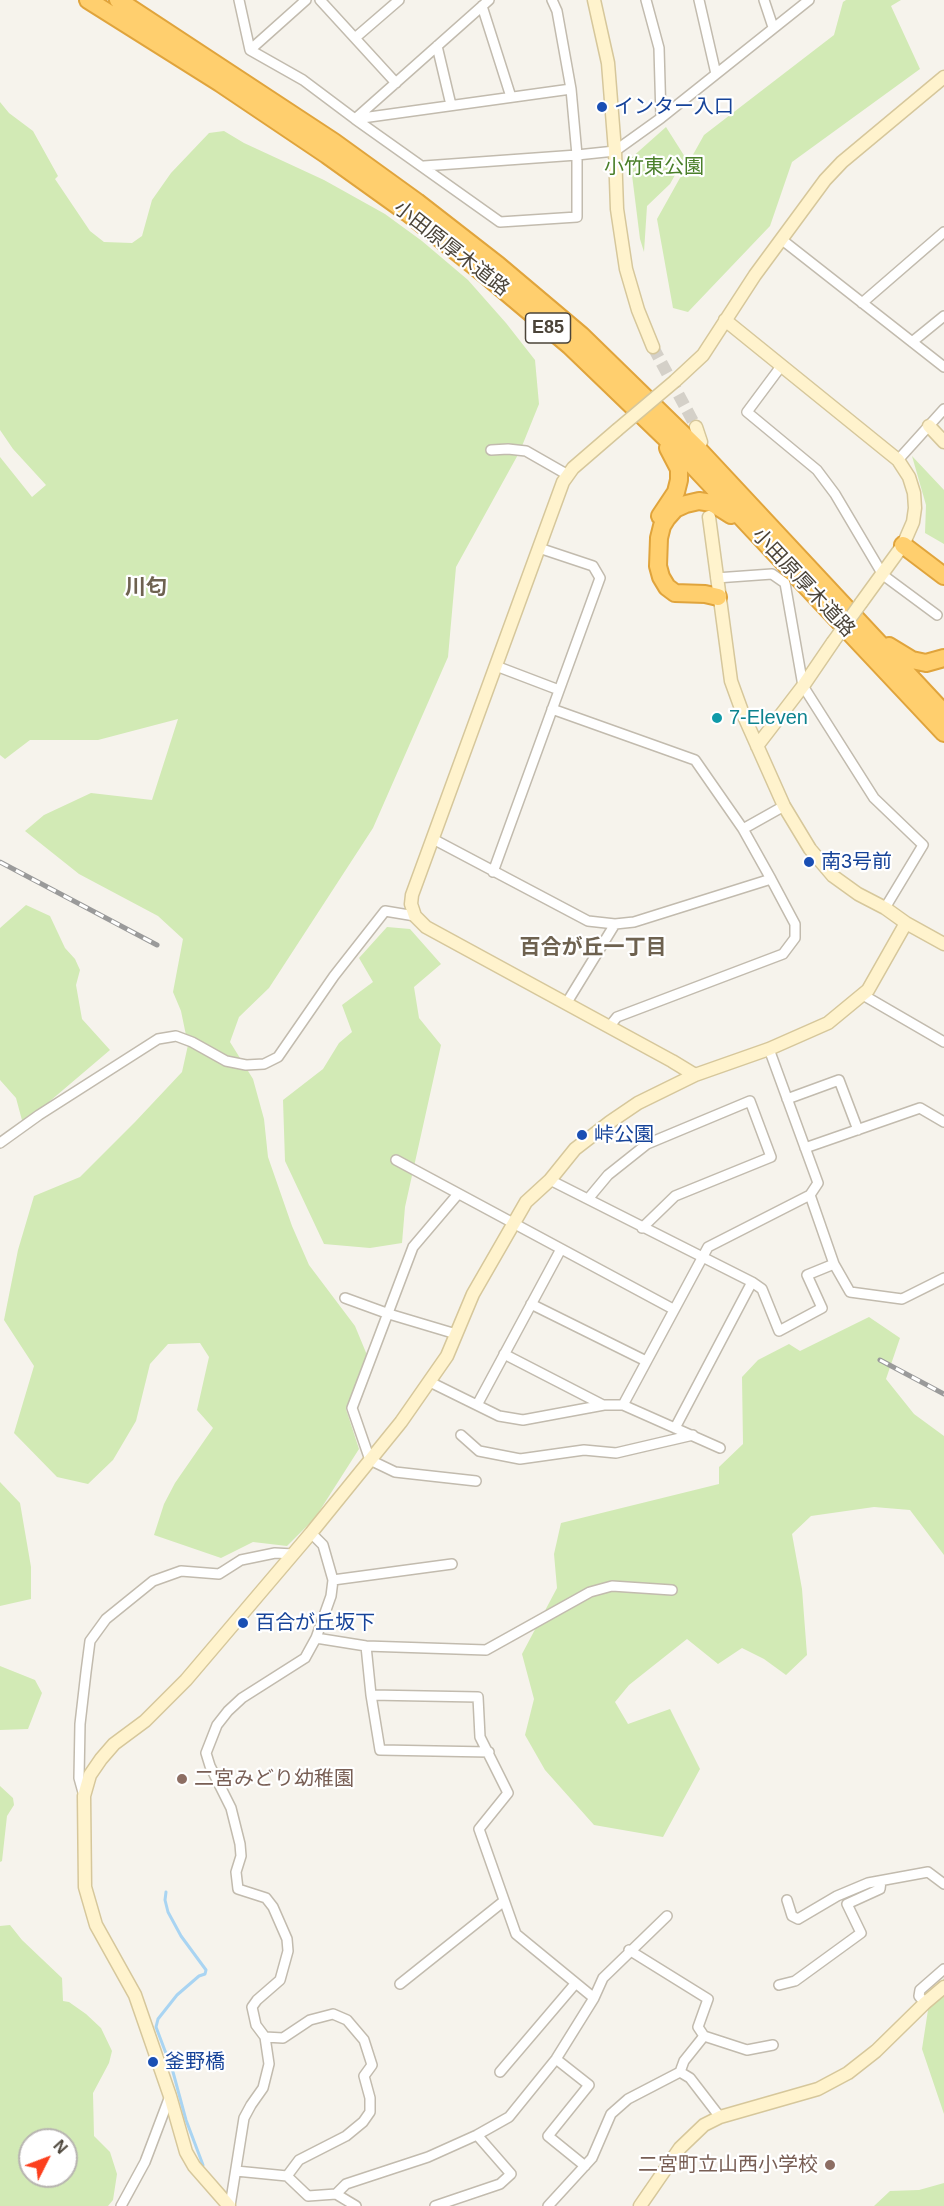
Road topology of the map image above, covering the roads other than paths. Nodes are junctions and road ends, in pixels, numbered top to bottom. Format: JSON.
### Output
{"nodes":[{"id":1,"x":88,"y":0,"type":"edge"},
{"id":2,"x":118,"y":0,"type":"edge"},
{"id":3,"x":239,"y":0,"type":"edge"},
{"id":4,"x":306,"y":0,"type":"edge"},
{"id":5,"x":320,"y":0,"type":"edge"},
{"id":6,"x":399,"y":0,"type":"edge"},
{"id":7,"x":552,"y":0,"type":"edge"},
{"id":8,"x":594,"y":0,"type":"edge"},
{"id":9,"x":646,"y":0,"type":"edge"},
{"id":10,"x":699,"y":0,"type":"edge"},
{"id":11,"x":764,"y":0,"type":"edge"},
{"id":12,"x":809,"y":0,"type":"edge"},
{"id":13,"x":485,"y":3,"type":"edge"},
{"id":14,"x":773,"y":27,"type":"junction"},
{"id":15,"x":355,"y":38,"type":"junction"},
{"id":16,"x":437,"y":46,"type":"junction"},
{"id":17,"x":250,"y":50,"type":"junction"},
{"id":18,"x":716,"y":74,"type":"junction"},
{"id":19,"x":944,"y":77,"type":"edge"},
{"id":20,"x":396,"y":83,"type":"junction"},
{"id":21,"x":571,"y":89,"type":"junction"},
{"id":22,"x":511,"y":97,"type":"junction"},
{"id":23,"x":451,"y":105,"type":"junction"},
{"id":24,"x":661,"y":118,"type":"junction"},
{"id":25,"x":355,"y":119,"type":"junction"},
{"id":26,"x":615,"y":151,"type":"junction"},
{"id":27,"x":577,"y":155,"type":"junction"},
{"id":28,"x":424,"y":166,"type":"junction"},
{"id":29,"x":944,"y":232,"type":"edge"},
{"id":30,"x":781,"y":239,"type":"junction"},
{"id":31,"x":862,"y":303,"type":"junction"},
{"id":32,"x":944,"y":316,"type":"edge"},
{"id":33,"x":725,"y":321,"type":"junction"},
{"id":34,"x":912,"y":342,"type":"junction"},
{"id":35,"x":654,"y":347,"type":"tunnel mouth"},
{"id":36,"x":782,"y":365,"type":"junction"},
{"id":37,"x":944,"y":367,"type":"edge"},
{"id":38,"x":944,"y":409,"type":"edge"},
{"id":39,"x":648,"y":419,"type":"junction"},
{"id":40,"x":929,"y":426,"type":"junction"},
{"id":41,"x":696,"y":427,"type":"tunnel mouth"},
{"id":42,"x":701,"y":442,"type":"dead end"},
{"id":43,"x":944,"y":442,"type":"edge"},
{"id":44,"x":491,"y":450,"type":"dead end"},
{"id":45,"x":898,"y":460,"type":"junction"},
{"id":46,"x":568,"y":475,"type":"junction"},
{"id":47,"x":709,"y":517,"type":"dead end"},
{"id":48,"x":903,"y":545,"type":"junction"},
{"id":49,"x":539,"y":548,"type":"junction"},
{"id":50,"x":944,"y":566,"type":"edge"},
{"id":51,"x":883,"y":575,"type":"junction"},
{"id":52,"x":944,"y":576,"type":"edge"},
{"id":53,"x":716,"y":578,"type":"junction"},
{"id":54,"x":808,"y":588,"type":"junction"},
{"id":55,"x":718,"y":597,"type":"junction"},
{"id":56,"x":937,"y":615,"type":"dead end"},
{"id":57,"x":862,"y":626,"type":"junction"},
{"id":58,"x":944,"y":658,"type":"edge"},
{"id":59,"x":496,"y":666,"type":"junction"},
{"id":60,"x":803,"y":686,"type":"junction"},
{"id":61,"x":559,"y":690,"type":"junction"},
{"id":62,"x":552,"y":709,"type":"junction"},
{"id":63,"x":944,"y":713,"type":"edge"},
{"id":64,"x":944,"y":733,"type":"edge"},
{"id":65,"x":757,"y":746,"type":"junction"},
{"id":66,"x":784,"y":806,"type":"junction"},
{"id":67,"x":743,"y":829,"type":"junction"},
{"id":68,"x":433,"y":839,"type":"junction"},
{"id":69,"x":493,"y":872,"type":"junction"},
{"id":70,"x":771,"y":879,"type":"junction"},
{"id":71,"x":885,"y":908,"type":"junction"},
{"id":72,"x":415,"y":916,"type":"junction"},
{"id":73,"x":906,"y":923,"type":"junction"},
{"id":74,"x":615,"y":924,"type":"junction"},
{"id":75,"x":944,"y":944,"type":"edge"},
{"id":76,"x":863,"y":995,"type":"junction"},
{"id":77,"x":566,"y":1004,"type":"junction"},
{"id":78,"x":609,"y":1027,"type":"junction"},
{"id":79,"x":944,"y":1042,"type":"edge"},
{"id":80,"x":769,"y":1050,"type":"junction"},
{"id":81,"x":695,"y":1076,"type":"junction"},
{"id":82,"x":788,"y":1099,"type":"junction"},
{"id":83,"x":944,"y":1122,"type":"edge"},
{"id":84,"x":858,"y":1130,"type":"junction"},
{"id":85,"x":0,"y":1143,"type":"edge"},
{"id":86,"x":805,"y":1148,"type":"junction"},
{"id":87,"x":396,"y":1160,"type":"dead end"},
{"id":88,"x":550,"y":1180,"type":"junction"},
{"id":89,"x":458,"y":1194,"type":"junction"},
{"id":90,"x":810,"y":1195,"type":"junction"},
{"id":91,"x":588,"y":1199,"type":"junction"},
{"id":92,"x":513,"y":1223,"type":"junction"},
{"id":93,"x":642,"y":1228,"type":"junction"},
{"id":94,"x":561,"y":1249,"type":"junction"},
{"id":95,"x":701,"y":1256,"type":"junction"},
{"id":96,"x":834,"y":1264,"type":"junction"},
{"id":97,"x":944,"y":1278,"type":"edge"},
{"id":98,"x":752,"y":1282,"type":"junction"},
{"id":99,"x":345,"y":1298,"type":"dead end"},
{"id":100,"x":531,"y":1304,"type":"junction"},
{"id":101,"x":674,"y":1309,"type":"junction"},
{"id":102,"x":389,"y":1314,"type":"junction"},
{"id":103,"x":456,"y":1334,"type":"junction"},
{"id":104,"x":504,"y":1354,"type":"junction"},
{"id":105,"x":646,"y":1361,"type":"junction"},
{"id":106,"x":430,"y":1382,"type":"junction"},
{"id":107,"x":477,"y":1405,"type":"junction"},
{"id":108,"x":604,"y":1405,"type":"junction"},
{"id":109,"x":623,"y":1405,"type":"junction"},
{"id":110,"x":675,"y":1428,"type":"junction"},
{"id":111,"x":461,"y":1435,"type":"dead end"},
{"id":112,"x":693,"y":1435,"type":"junction"},
{"id":113,"x":720,"y":1448,"type":"dead end"},
{"id":114,"x":370,"y":1460,"type":"junction"},
{"id":115,"x":476,"y":1481,"type":"dead end"},
{"id":116,"x":311,"y":1533,"type":"junction"},
{"id":117,"x":293,"y":1554,"type":"junction"},
{"id":118,"x":452,"y":1564,"type":"dead end"},
{"id":119,"x":333,"y":1580,"type":"junction"},
{"id":120,"x":672,"y":1590,"type":"dead end"},
{"id":121,"x":316,"y":1638,"type":"junction"},
{"id":122,"x":366,"y":1646,"type":"junction"},
{"id":123,"x":371,"y":1695,"type":"junction"},
{"id":124,"x":489,"y":1752,"type":"junction"},
{"id":125,"x":84,"y":1796,"type":"junction"},
{"id":126,"x":881,"y":1881,"type":"junction"},
{"id":127,"x":944,"y":1884,"type":"edge"},
{"id":128,"x":504,"y":1900,"type":"junction"},
{"id":129,"x":787,"y":1900,"type":"dead end"},
{"id":130,"x":667,"y":1916,"type":"dead end"},
{"id":131,"x":629,"y":1950,"type":"junction"},
{"id":132,"x":944,"y":1969,"type":"edge"},
{"id":133,"x":400,"y":1984,"type":"dead end"},
{"id":134,"x":575,"y":1984,"type":"junction"},
{"id":135,"x":779,"y":1985,"type":"dead end"},
{"id":136,"x":944,"y":1987,"type":"edge"},
{"id":137,"x":594,"y":1998,"type":"junction"},
{"id":138,"x":925,"y":2003,"type":"junction"},
{"id":139,"x":704,"y":2036,"type":"junction"},
{"id":140,"x":265,"y":2037,"type":"junction"},
{"id":141,"x":773,"y":2045,"type":"dead end"},
{"id":142,"x":556,"y":2059,"type":"junction"},
{"id":143,"x":500,"y":2072,"type":"dead end"},
{"id":144,"x":680,"y":2072,"type":"junction"},
{"id":145,"x":170,"y":2096,"type":"junction"},
{"id":146,"x":720,"y":2116,"type":"junction"},
{"id":147,"x":477,"y":2135,"type":"junction"},
{"id":148,"x":585,"y":2166,"type":"junction"},
{"id":149,"x":236,"y":2171,"type":"junction"},
{"id":150,"x":287,"y":2176,"type":"junction"},
{"id":151,"x":336,"y":2194,"type":"junction"},
{"id":152,"x":121,"y":2206,"type":"edge"},
{"id":153,"x":230,"y":2206,"type":"edge"},
{"id":154,"x":356,"y":2206,"type":"edge"},
{"id":155,"x":435,"y":2206,"type":"edge"},
{"id":156,"x":548,"y":2206,"type":"edge"},
{"id":157,"x":640,"y":2206,"type":"edge"}],
"edges":[{"from":1,"to":39,"type":"highway","name":"小田原厚木道路","number":"E85"},
{"from":2,"to":57,"type":"highway","name":"小田原厚木道路","number":"E85"},
{"from":3,"to":17,"type":"street"},
{"from":4,"to":17,"type":"street"},
{"from":5,"to":15,"type":"street"},
{"from":6,"to":15,"type":"street"},
{"from":7,"to":21,"type":"street"},
{"from":8,"to":26,"type":"street"},
{"from":9,"to":24,"type":"street"},
{"from":10,"to":18,"type":"street"},
{"from":11,"to":14,"type":"street"},
{"from":12,"to":14,"type":"street"},
{"from":13,"to":16,"type":"street"},
{"from":13,"to":22,"type":"street"},
{"from":14,"to":18,"type":"street"},
{"from":15,"to":20,"type":"street"},
{"from":16,"to":20,"type":"street"},
{"from":16,"to":23,"type":"street"},
{"from":17,"to":25,"type":"street"},
{"from":18,"to":24,"type":"street"},
{"from":19,"to":30,"type":"street"},
{"from":20,"to":25,"type":"street"},
{"from":21,"to":22,"type":"street"},
{"from":21,"to":27,"type":"street"},
{"from":22,"to":23,"type":"street"},
{"from":23,"to":25,"type":"street"},
{"from":24,"to":26,"type":"street"},
{"from":25,"to":28,"type":"street"},
{"from":26,"to":27,"type":"street"},
{"from":26,"to":35,"type":"street"},
{"from":27,"to":28,"type":"street"},
{"from":27,"to":28,"type":"street"},
{"from":29,"to":31,"type":"street"},
{"from":30,"to":31,"type":"street"},
{"from":30,"to":33,"type":"street"},
{"from":31,"to":34,"type":"street"},
{"from":32,"to":34,"type":"street"},
{"from":33,"to":36,"type":"street"},
{"from":33,"to":46,"type":"street","bridge":true},
{"from":34,"to":37,"type":"street"},
{"from":36,"to":45,"type":"street"},
{"from":36,"to":51,"type":"street"},
{"from":38,"to":40,"type":"street"},
{"from":39,"to":54,"type":"highway","name":"小田原厚木道路","number":"E85"},
{"from":39,"to":55,"type":"highway"},
{"from":40,"to":43,"type":"street"},
{"from":40,"to":45,"type":"street"},
{"from":41,"to":42,"type":"street"},
{"from":44,"to":46,"type":"street"},
{"from":45,"to":48,"type":"street"},
{"from":46,"to":49,"type":"street"},
{"from":47,"to":53,"type":"street"},
{"from":48,"to":50,"type":"highway"},
{"from":48,"to":51,"type":"street"},
{"from":48,"to":52,"type":"highway"},
{"from":49,"to":59,"type":"street"},
{"from":49,"to":61,"type":"street"},
{"from":51,"to":56,"type":"street"},
{"from":51,"to":60,"type":"street","bridge":true},
{"from":53,"to":55,"type":"street"},
{"from":53,"to":60,"type":"street"},
{"from":54,"to":55,"type":"highway"},
{"from":54,"to":64,"type":"highway","name":"小田原厚木道路","number":"E85"},
{"from":55,"to":65,"type":"street"},
{"from":57,"to":58,"type":"highway"},
{"from":57,"to":63,"type":"highway","name":"小田原厚木道路","number":"E85"},
{"from":59,"to":61,"type":"street"},
{"from":59,"to":68,"type":"street"},
{"from":60,"to":65,"type":"street"},
{"from":60,"to":71,"type":"street"},
{"from":61,"to":62,"type":"street"},
{"from":62,"to":67,"type":"street"},
{"from":62,"to":69,"type":"street"},
{"from":65,"to":66,"type":"street"},
{"from":66,"to":67,"type":"street"},
{"from":66,"to":71,"type":"street"},
{"from":67,"to":70,"type":"street"},
{"from":68,"to":69,"type":"street"},
{"from":68,"to":72,"type":"street"},
{"from":69,"to":74,"type":"street"},
{"from":70,"to":74,"type":"street"},
{"from":70,"to":78,"type":"street"},
{"from":71,"to":73,"type":"street"},
{"from":72,"to":77,"type":"street"},
{"from":72,"to":85,"type":"street"},
{"from":73,"to":75,"type":"street"},
{"from":73,"to":76,"type":"street"},
{"from":74,"to":77,"type":"street"},
{"from":76,"to":79,"type":"street"},
{"from":76,"to":80,"type":"street"},
{"from":77,"to":78,"type":"street"},
{"from":78,"to":81,"type":"street"},
{"from":80,"to":81,"type":"street"},
{"from":80,"to":82,"type":"street"},
{"from":81,"to":88,"type":"street"},
{"from":82,"to":84,"type":"street"},
{"from":82,"to":86,"type":"street"},
{"from":83,"to":84,"type":"street"},
{"from":84,"to":86,"type":"street"},
{"from":86,"to":90,"type":"street"},
{"from":87,"to":89,"type":"street"},
{"from":88,"to":91,"type":"street"},
{"from":88,"to":92,"type":"street"},
{"from":89,"to":92,"type":"street"},
{"from":89,"to":102,"type":"street"},
{"from":90,"to":95,"type":"street"},
{"from":90,"to":96,"type":"street"},
{"from":91,"to":93,"type":"street"},
{"from":91,"to":93,"type":"street"},
{"from":92,"to":94,"type":"street"},
{"from":92,"to":103,"type":"street"},
{"from":93,"to":95,"type":"street"},
{"from":94,"to":100,"type":"street"},
{"from":94,"to":101,"type":"street"},
{"from":95,"to":98,"type":"street"},
{"from":95,"to":101,"type":"street"},
{"from":96,"to":97,"type":"street"},
{"from":96,"to":98,"type":"street"},
{"from":98,"to":110,"type":"street"},
{"from":99,"to":102,"type":"street"},
{"from":100,"to":104,"type":"street"},
{"from":100,"to":105,"type":"street"},
{"from":101,"to":105,"type":"street"},
{"from":102,"to":103,"type":"street"},
{"from":102,"to":114,"type":"street"},
{"from":103,"to":106,"type":"street"},
{"from":104,"to":107,"type":"street"},
{"from":104,"to":108,"type":"street"},
{"from":105,"to":109,"type":"street"},
{"from":106,"to":107,"type":"street"},
{"from":106,"to":114,"type":"street"},
{"from":107,"to":108,"type":"street"},
{"from":108,"to":109,"type":"street"},
{"from":109,"to":110,"type":"street"},
{"from":110,"to":112,"type":"street"},
{"from":111,"to":112,"type":"street"},
{"from":112,"to":113,"type":"street"},
{"from":114,"to":115,"type":"street"},
{"from":114,"to":116,"type":"street"},
{"from":116,"to":117,"type":"street"},
{"from":116,"to":119,"type":"street"},
{"from":117,"to":125,"type":"street"},
{"from":117,"to":125,"type":"street"},
{"from":118,"to":119,"type":"street"},
{"from":119,"to":121,"type":"street"},
{"from":120,"to":122,"type":"street"},
{"from":121,"to":122,"type":"street"},
{"from":121,"to":140,"type":"street"},
{"from":122,"to":123,"type":"street"},
{"from":123,"to":124,"type":"street"},
{"from":123,"to":124,"type":"street"},
{"from":124,"to":128,"type":"street"},
{"from":125,"to":145,"type":"street"},
{"from":126,"to":127,"type":"street"},
{"from":126,"to":129,"type":"street"},
{"from":126,"to":135,"type":"street"},
{"from":128,"to":133,"type":"street"},
{"from":128,"to":134,"type":"street"},
{"from":130,"to":131,"type":"street"},
{"from":131,"to":137,"type":"street"},
{"from":131,"to":139,"type":"street"},
{"from":132,"to":138,"type":"street"},
{"from":134,"to":137,"type":"street"},
{"from":134,"to":143,"type":"street"},
{"from":136,"to":138,"type":"street"},
{"from":137,"to":142,"type":"street"},
{"from":138,"to":146,"type":"street"},
{"from":139,"to":141,"type":"street"},
{"from":139,"to":144,"type":"street"},
{"from":140,"to":149,"type":"street"},
{"from":140,"to":150,"type":"street"},
{"from":142,"to":147,"type":"street"},
{"from":142,"to":148,"type":"street"},
{"from":144,"to":146,"type":"street"},
{"from":144,"to":148,"type":"street"},
{"from":145,"to":152,"type":"street"},
{"from":145,"to":153,"type":"street"},
{"from":146,"to":157,"type":"street"},
{"from":147,"to":151,"type":"street"},
{"from":147,"to":155,"type":"street"},
{"from":148,"to":156,"type":"street"},
{"from":149,"to":150,"type":"street"},
{"from":149,"to":153,"type":"street"},
{"from":150,"to":151,"type":"street"},
{"from":151,"to":154,"type":"street"}]}
